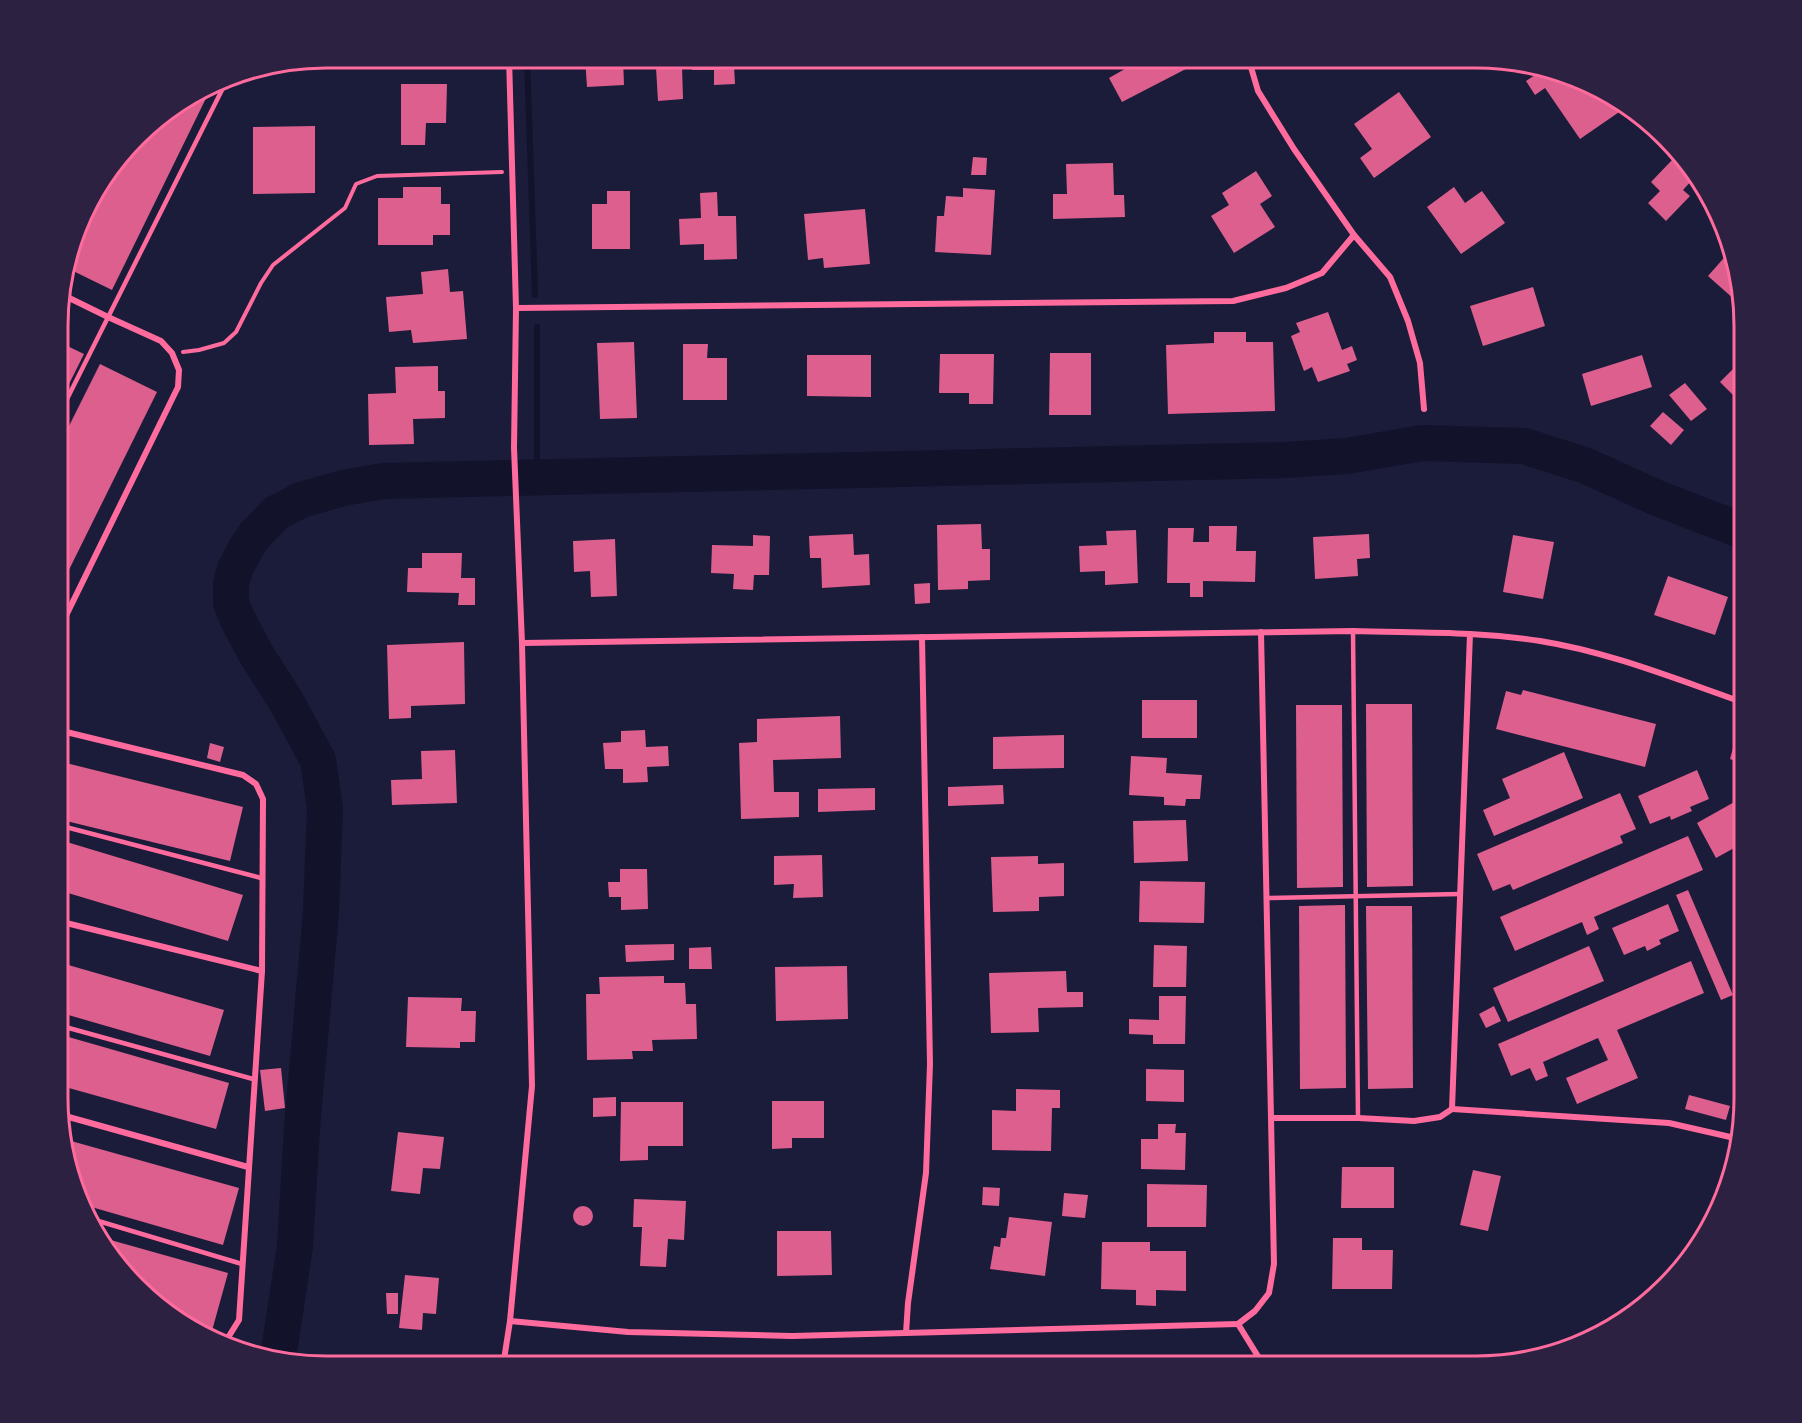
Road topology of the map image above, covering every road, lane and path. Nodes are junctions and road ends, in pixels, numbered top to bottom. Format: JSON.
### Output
{"nodes":[{"id":1,"x":509,"y":68,"type":"edge"},
{"id":2,"x":1251,"y":68,"type":"edge"},
{"id":3,"x":222,"y":89,"type":"edge"},
{"id":4,"x":511,"y":172,"type":"dead end"},
{"id":5,"x":1354,"y":235,"type":"junction"},
{"id":6,"x":69,"y":298,"type":"edge"},
{"id":7,"x":516,"y":308,"type":"junction"},
{"id":8,"x":108,"y":317,"type":"junction"},
{"id":9,"x":172,"y":352,"type":"junction"},
{"id":10,"x":68,"y":397,"type":"edge"},
{"id":11,"x":1424,"y":409,"type":"dead end"},
{"id":12,"x":68,"y":612,"type":"edge"},
{"id":13,"x":1353,"y":631,"type":"junction"},
{"id":14,"x":1261,"y":632,"type":"junction"},
{"id":15,"x":1470,"y":634,"type":"junction"},
{"id":16,"x":922,"y":637,"type":"junction"},
{"id":17,"x":522,"y":643,"type":"junction"},
{"id":18,"x":1734,"y":699,"type":"edge"},
{"id":19,"x":68,"y":732,"type":"edge"},
{"id":20,"x":68,"y":828,"type":"edge"},
{"id":21,"x":261,"y":878,"type":"junction"},
{"id":22,"x":1460,"y":894,"type":"junction"},
{"id":23,"x":1355,"y":896,"type":"junction"},
{"id":24,"x":1267,"y":898,"type":"junction"},
{"id":25,"x":68,"y":923,"type":"edge"},
{"id":26,"x":262,"y":971,"type":"junction"},
{"id":27,"x":68,"y":1028,"type":"edge"},
{"id":28,"x":253,"y":1079,"type":"junction"},
{"id":29,"x":1452,"y":1109,"type":"junction"},
{"id":30,"x":68,"y":1117,"type":"edge"},
{"id":31,"x":1272,"y":1118,"type":"junction"},
{"id":32,"x":1358,"y":1118,"type":"junction"},
{"id":33,"x":1731,"y":1137,"type":"edge"},
{"id":34,"x":248,"y":1167,"type":"junction"},
{"id":35,"x":99,"y":1221,"type":"edge"},
{"id":36,"x":242,"y":1264,"type":"junction"},
{"id":37,"x":510,"y":1321,"type":"junction"},
{"id":38,"x":1238,"y":1324,"type":"junction"},
{"id":39,"x":906,"y":1333,"type":"junction"},
{"id":40,"x":228,"y":1336,"type":"edge"},
{"id":41,"x":505,"y":1356,"type":"edge"},
{"id":42,"x":1258,"y":1356,"type":"edge"}],
"edges":[{"from":1,"to":7,"type":"street"},
{"from":2,"to":5,"type":"street"},
{"from":3,"to":8,"type":"lane"},
{"from":4,"to":9,"type":"path"},
{"from":5,"to":7,"type":"street"},
{"from":5,"to":11,"type":"street"},
{"from":6,"to":8,"type":"street"},
{"from":7,"to":17,"type":"street"},
{"from":8,"to":9,"type":"street"},
{"from":8,"to":10,"type":"lane"},
{"from":9,"to":12,"type":"street"},
{"from":13,"to":14,"type":"street"},
{"from":13,"to":15,"type":"street"},
{"from":13,"to":23,"type":"lane"},
{"from":14,"to":16,"type":"street"},
{"from":14,"to":24,"type":"street"},
{"from":15,"to":18,"type":"street"},
{"from":15,"to":22,"type":"street"},
{"from":16,"to":17,"type":"street"},
{"from":16,"to":39,"type":"street"},
{"from":17,"to":37,"type":"street"},
{"from":19,"to":21,"type":"street"},
{"from":20,"to":21,"type":"lane"},
{"from":21,"to":26,"type":"street"},
{"from":22,"to":23,"type":"lane"},
{"from":22,"to":29,"type":"street"},
{"from":23,"to":24,"type":"lane"},
{"from":23,"to":32,"type":"lane"},
{"from":24,"to":31,"type":"street"},
{"from":25,"to":26,"type":"street"},
{"from":26,"to":28,"type":"street"},
{"from":27,"to":28,"type":"lane"},
{"from":28,"to":34,"type":"street"},
{"from":29,"to":32,"type":"street"},
{"from":29,"to":33,"type":"street"},
{"from":30,"to":34,"type":"street"},
{"from":31,"to":32,"type":"street"},
{"from":31,"to":38,"type":"street"},
{"from":34,"to":36,"type":"street"},
{"from":35,"to":36,"type":"lane"},
{"from":36,"to":40,"type":"street"},
{"from":37,"to":39,"type":"street"},
{"from":37,"to":41,"type":"street"},
{"from":38,"to":39,"type":"street"},
{"from":38,"to":42,"type":"street"}]}
